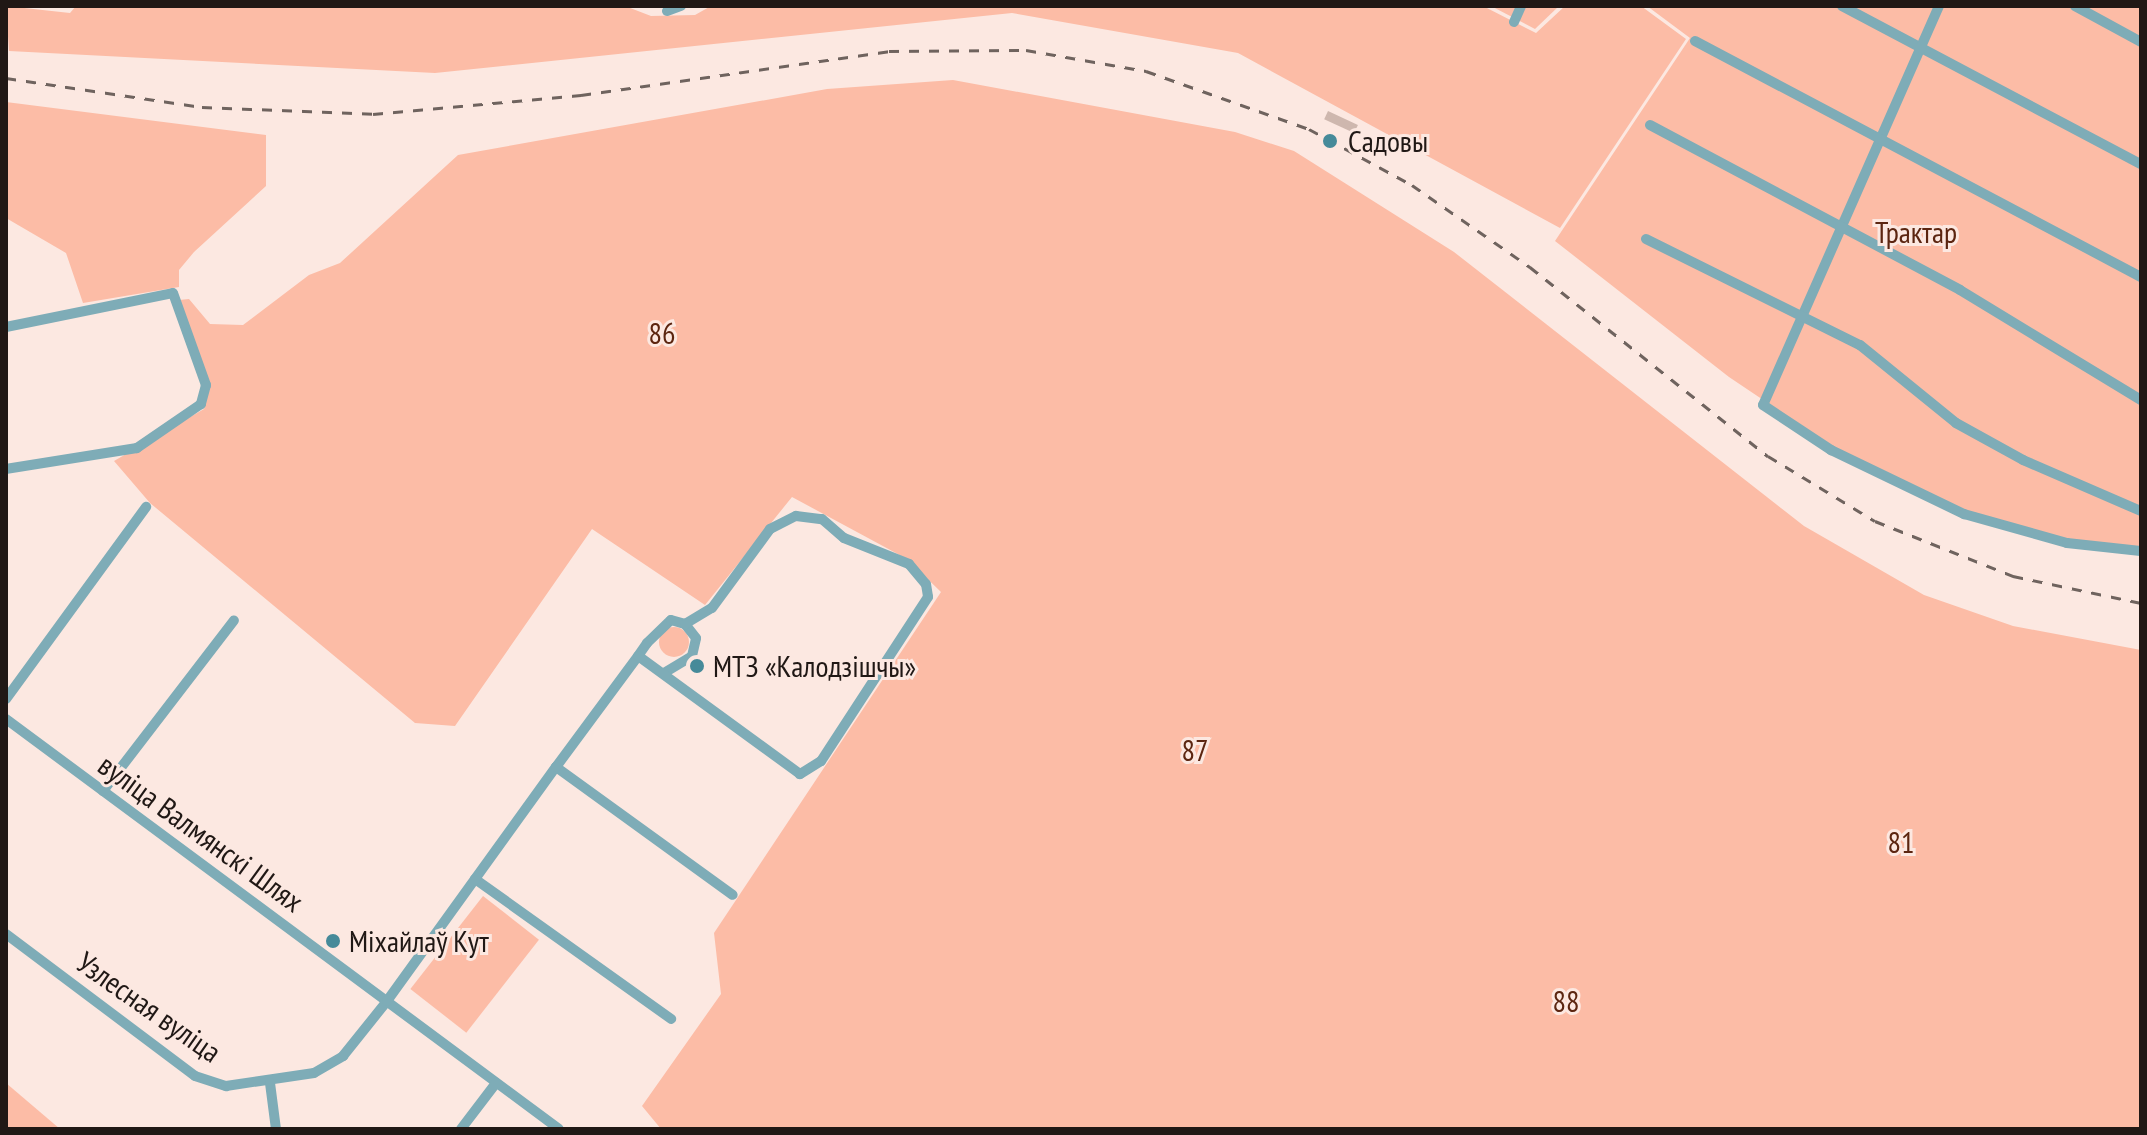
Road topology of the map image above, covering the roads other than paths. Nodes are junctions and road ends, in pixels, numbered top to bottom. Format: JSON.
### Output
{"nodes":[{"id":1,"x":681,"y":6,"type":"edge"},
{"id":2,"x":1521,"y":6,"type":"edge"},
{"id":3,"x":1842,"y":6,"type":"edge"},
{"id":4,"x":1939,"y":6,"type":"edge"},
{"id":5,"x":2075,"y":6,"type":"edge"},
{"id":6,"x":667,"y":11,"type":"dead end"},
{"id":7,"x":1514,"y":22,"type":"dead end"},
{"id":8,"x":1695,"y":41,"type":"dead end"},
{"id":9,"x":2141,"y":42,"type":"edge"},
{"id":10,"x":1921,"y":45,"type":"junction"},
{"id":11,"x":1650,"y":125,"type":"dead end"},
{"id":12,"x":1881,"y":137,"type":"junction"},
{"id":13,"x":2141,"y":164,"type":"edge"},
{"id":14,"x":1840,"y":230,"type":"junction"},
{"id":15,"x":1646,"y":239,"type":"dead end"},
{"id":16,"x":2141,"y":277,"type":"edge"},
{"id":17,"x":1801,"y":313,"type":"junction"},
{"id":18,"x":6,"y":327,"type":"edge"},
{"id":19,"x":2141,"y":400,"type":"edge"},
{"id":20,"x":6,"y":469,"type":"edge"},
{"id":21,"x":146,"y":507,"type":"dead end"},
{"id":22,"x":2141,"y":511,"type":"edge"},
{"id":23,"x":2141,"y":551,"type":"edge"},
{"id":24,"x":234,"y":620,"type":"dead end"},
{"id":25,"x":685,"y":624,"type":"junction"},
{"id":26,"x":638,"y":656,"type":"junction"},
{"id":27,"x":664,"y":673,"type":"junction"},
{"id":28,"x":6,"y":699,"type":"edge"},
{"id":29,"x":6,"y":719,"type":"edge"},
{"id":30,"x":556,"y":767,"type":"junction"},
{"id":31,"x":103,"y":791,"type":"junction"},
{"id":32,"x":475,"y":879,"type":"junction"},
{"id":33,"x":733,"y":895,"type":"dead end"},
{"id":34,"x":6,"y":934,"type":"edge"},
{"id":35,"x":387,"y":1001,"type":"junction"},
{"id":36,"x":671,"y":1019,"type":"dead end"},
{"id":37,"x":270,"y":1083,"type":"junction"},
{"id":38,"x":496,"y":1083,"type":"junction"},
{"id":39,"x":276,"y":1129,"type":"edge"},
{"id":40,"x":461,"y":1129,"type":"edge"},
{"id":41,"x":559,"y":1129,"type":"edge"}],
"edges":[{"from":1,"to":6,"type":"street"},
{"from":2,"to":7,"type":"street"},
{"from":3,"to":10,"type":"street"},
{"from":4,"to":10,"type":"street"},
{"from":5,"to":9,"type":"street"},
{"from":8,"to":12,"type":"street"},
{"from":10,"to":12,"type":"street"},
{"from":10,"to":13,"type":"street"},
{"from":11,"to":14,"type":"street"},
{"from":12,"to":14,"type":"street"},
{"from":12,"to":16,"type":"street"},
{"from":14,"to":17,"type":"street"},
{"from":14,"to":19,"type":"street"},
{"from":15,"to":17,"type":"street"},
{"from":17,"to":22,"type":"street"},
{"from":17,"to":23,"type":"street"},
{"from":18,"to":20,"type":"street"},
{"from":21,"to":28,"type":"street"},
{"from":24,"to":31,"type":"street"},
{"from":25,"to":26,"type":"street","name":"Узлесная вуліца"},
{"from":25,"to":27,"type":"street"},
{"from":25,"to":27,"type":"street","name":"Узлесная вуліца"},
{"from":26,"to":27,"type":"street"},
{"from":26,"to":30,"type":"street","name":"Узлесная вуліца"},
{"from":29,"to":31,"type":"street","name":"вуліца Валмянскі Шлях"},
{"from":30,"to":32,"type":"street","name":"Узлесная вуліца"},
{"from":30,"to":33,"type":"street"},
{"from":31,"to":35,"type":"street","name":"вуліца Валмянскі Шлях"},
{"from":32,"to":35,"type":"street","name":"Узлесная вуліца"},
{"from":32,"to":36,"type":"street"},
{"from":34,"to":37,"type":"street","name":"Узлесная вуліца"},
{"from":35,"to":37,"type":"street","name":"Узлесная вуліца"},
{"from":35,"to":38,"type":"street","name":"вуліца Валмянскі Шлях"},
{"from":37,"to":39,"type":"street"},
{"from":38,"to":40,"type":"street"},
{"from":38,"to":41,"type":"street","name":"вуліца Валмянскі Шлях"}]}
